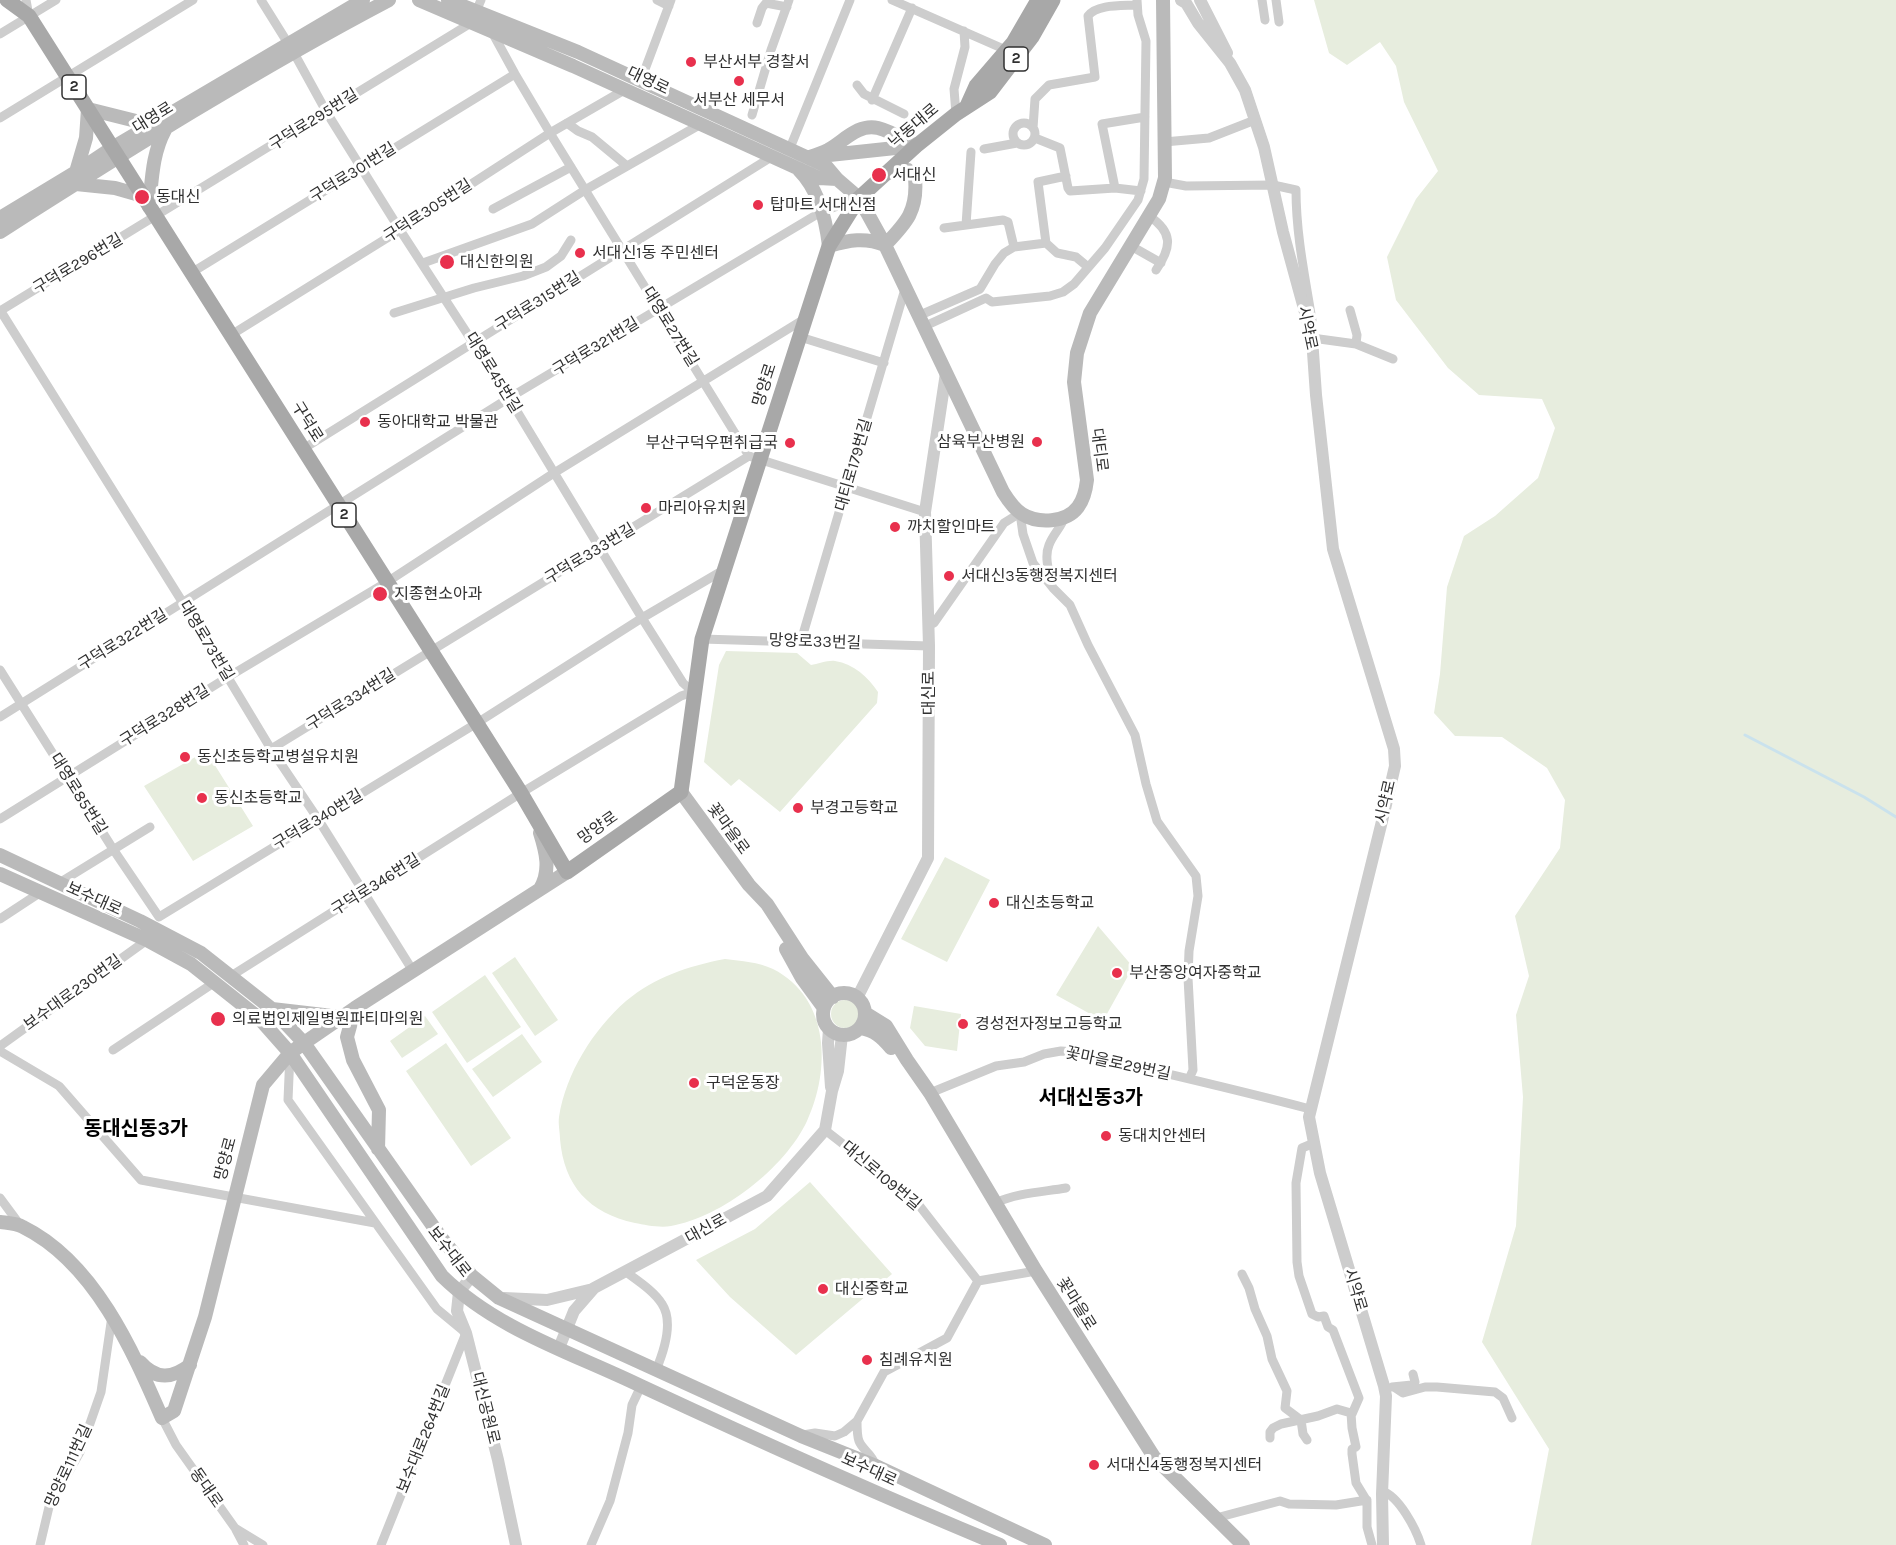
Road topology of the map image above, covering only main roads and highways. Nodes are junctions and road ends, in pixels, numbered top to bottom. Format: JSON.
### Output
{"nodes":[{"id":1,"x":7,"y":0,"type":"edge"},
{"id":2,"x":363,"y":0,"type":"edge"},
{"id":3,"x":389,"y":0,"type":"edge"},
{"id":4,"x":419,"y":0,"type":"edge"},
{"id":5,"x":448,"y":0,"type":"edge"},
{"id":6,"x":1038,"y":0,"type":"edge"},
{"id":7,"x":1053,"y":0,"type":"edge"},
{"id":8,"x":1163,"y":0,"type":"edge"},
{"id":9,"x":476,"y":11,"type":"edge"},
{"id":10,"x":291,"y":49,"type":"junction"},
{"id":11,"x":88,"y":109,"type":"junction"},
{"id":12,"x":962,"y":110,"type":"junction"},
{"id":13,"x":158,"y":127,"type":"junction"},
{"id":14,"x":916,"y":146,"type":"junction"},
{"id":15,"x":115,"y":153,"type":"junction"},
{"id":16,"x":810,"y":158,"type":"junction"},
{"id":17,"x":795,"y":166,"type":"junction"},
{"id":18,"x":886,"y":173,"type":"junction"},
{"id":19,"x":76,"y":178,"type":"junction"},
{"id":20,"x":837,"y":179,"type":"junction"},
{"id":21,"x":859,"y":198,"type":"junction"},
{"id":22,"x":149,"y":206,"type":"junction"},
{"id":23,"x":0,"y":218,"type":"edge"},
{"id":24,"x":0,"y":232,"type":"edge"},
{"id":25,"x":885,"y":245,"type":"junction"},
{"id":26,"x":829,"y":246,"type":"junction"},
{"id":27,"x":681,"y":792,"type":"junction"},
{"id":28,"x":536,"y":819,"type":"junction"},
{"id":29,"x":0,"y":855,"type":"edge"},
{"id":30,"x":567,"y":872,"type":"junction"},
{"id":31,"x":0,"y":874,"type":"edge"},
{"id":32,"x":540,"y":889,"type":"junction"},
{"id":33,"x":140,"y":921,"type":"junction"},
{"id":34,"x":154,"y":928,"type":"junction"},
{"id":35,"x":133,"y":934,"type":"junction"},
{"id":36,"x":829,"y":1002,"type":"junction"},
{"id":37,"x":355,"y":1008,"type":"junction"},
{"id":38,"x":272,"y":1009,"type":"junction"},
{"id":39,"x":865,"y":1013,"type":"junction"},
{"id":40,"x":341,"y":1017,"type":"junction"},
{"id":41,"x":860,"y":1028,"type":"junction"},
{"id":42,"x":304,"y":1043,"type":"junction"},
{"id":43,"x":290,"y":1053,"type":"junction"},
{"id":44,"x":907,"y":1060,"type":"junction"},
{"id":45,"x":378,"y":1149,"type":"junction"},
{"id":46,"x":0,"y":1222,"type":"edge"},
{"id":47,"x":134,"y":1353,"type":"junction"},
{"id":48,"x":190,"y":1365,"type":"junction"},
{"id":49,"x":1000,"y":1545,"type":"edge"},
{"id":50,"x":1045,"y":1545,"type":"edge"},
{"id":51,"x":1243,"y":1545,"type":"edge"}],
"edges":[{"from":1,"to":11,"type":"main road","name":"구덕로","number":"2"},
{"from":2,"to":10,"type":"main road","name":"대영로"},
{"from":3,"to":10,"type":"main road","name":"대영로"},
{"from":4,"to":9,"type":"main road","name":"대영로"},
{"from":5,"to":9,"type":"main road","name":"대영로"},
{"from":6,"to":12,"type":"main road","name":"낙동대로","number":"2"},
{"from":7,"to":12,"type":"main road","name":"낙동대로","number":"2"},
{"from":8,"to":25,"type":"main road","name":"대티로"},
{"from":9,"to":16,"type":"main road","name":"대영로"},
{"from":9,"to":17,"type":"main road","name":"대영로"},
{"from":10,"to":13,"type":"main road","name":"대영로"},
{"from":11,"to":13,"type":"main road"},
{"from":11,"to":15,"type":"main road","name":"구덕로","number":"2"},
{"from":11,"to":19,"type":"main road"},
{"from":12,"to":14,"type":"main road","name":"낙동대로","number":"2"},
{"from":13,"to":15,"type":"main road","name":"대영로"},
{"from":13,"to":22,"type":"main road"},
{"from":14,"to":16,"type":"main road"},
{"from":14,"to":16,"type":"main road"},
{"from":14,"to":18,"type":"main road","name":"낙동대로","number":"2"},
{"from":15,"to":19,"type":"main road","name":"대영로"},
{"from":15,"to":22,"type":"main road","name":"구덕로","number":"2"},
{"from":16,"to":20,"type":"main road","name":"대영로"},
{"from":17,"to":20,"type":"main road","name":"대영로"},
{"from":17,"to":26,"type":"main road"},
{"from":18,"to":21,"type":"main road","name":"낙동대로","number":"2"},
{"from":18,"to":25,"type":"main road"},
{"from":19,"to":22,"type":"main road"},
{"from":19,"to":23,"type":"main road","name":"대영로"},
{"from":19,"to":24,"type":"main road","name":"대영로"},
{"from":20,"to":21,"type":"main road","name":"대영로"},
{"from":21,"to":25,"type":"main road"},
{"from":21,"to":26,"type":"main road","name":"망양로","number":"2"},
{"from":22,"to":28,"type":"main road","name":"구덕로","number":"2"},
{"from":25,"to":26,"type":"main road"},
{"from":26,"to":27,"type":"main road","name":"망양로","number":"2"},
{"from":27,"to":30,"type":"main road","name":"망양로"},
{"from":27,"to":36,"type":"main road","name":"꽃마을로"},
{"from":28,"to":30,"type":"main road","name":"구덕로","number":"2"},
{"from":28,"to":32,"type":"main road"},
{"from":29,"to":33,"type":"main road","name":"보수대로"},
{"from":30,"to":32,"type":"main road","name":"망양로"},
{"from":31,"to":35,"type":"main road","name":"보수대로"},
{"from":32,"to":37,"type":"main road","name":"망양로"},
{"from":33,"to":34,"type":"main road","name":"보수대로"},
{"from":33,"to":35,"type":"main road"},
{"from":34,"to":35,"type":"main road","name":"보수대로"},
{"from":34,"to":38,"type":"main road","name":"보수대로"},
{"from":34,"to":43,"type":"main road","name":"보수대로"},
{"from":36,"to":39,"type":"main road","name":"꽃마을로"},
{"from":36,"to":41,"type":"main road","name":"꽃마을로"},
{"from":37,"to":40,"type":"main road","name":"망양로"},
{"from":37,"to":45,"type":"main road"},
{"from":38,"to":40,"type":"main road"},
{"from":38,"to":42,"type":"main road","name":"보수대로"},
{"from":39,"to":41,"type":"main road"},
{"from":39,"to":44,"type":"main road","name":"꽃마을로"},
{"from":40,"to":42,"type":"main road","name":"망양로"},
{"from":41,"to":44,"type":"main road","name":"꽃마을로"},
{"from":42,"to":43,"type":"main road","name":"망양로"},
{"from":42,"to":45,"type":"main road","name":"보수대로"},
{"from":43,"to":48,"type":"main road","name":"망양로"},
{"from":43,"to":49,"type":"main road","name":"보수대로"},
{"from":44,"to":51,"type":"main road","name":"꽃마을로"},
{"from":45,"to":50,"type":"main road","name":"보수대로"},
{"from":46,"to":47,"type":"main road"},
{"from":47,"to":48,"type":"main road"},
{"from":47,"to":48,"type":"main road","name":"망양로"}]}
